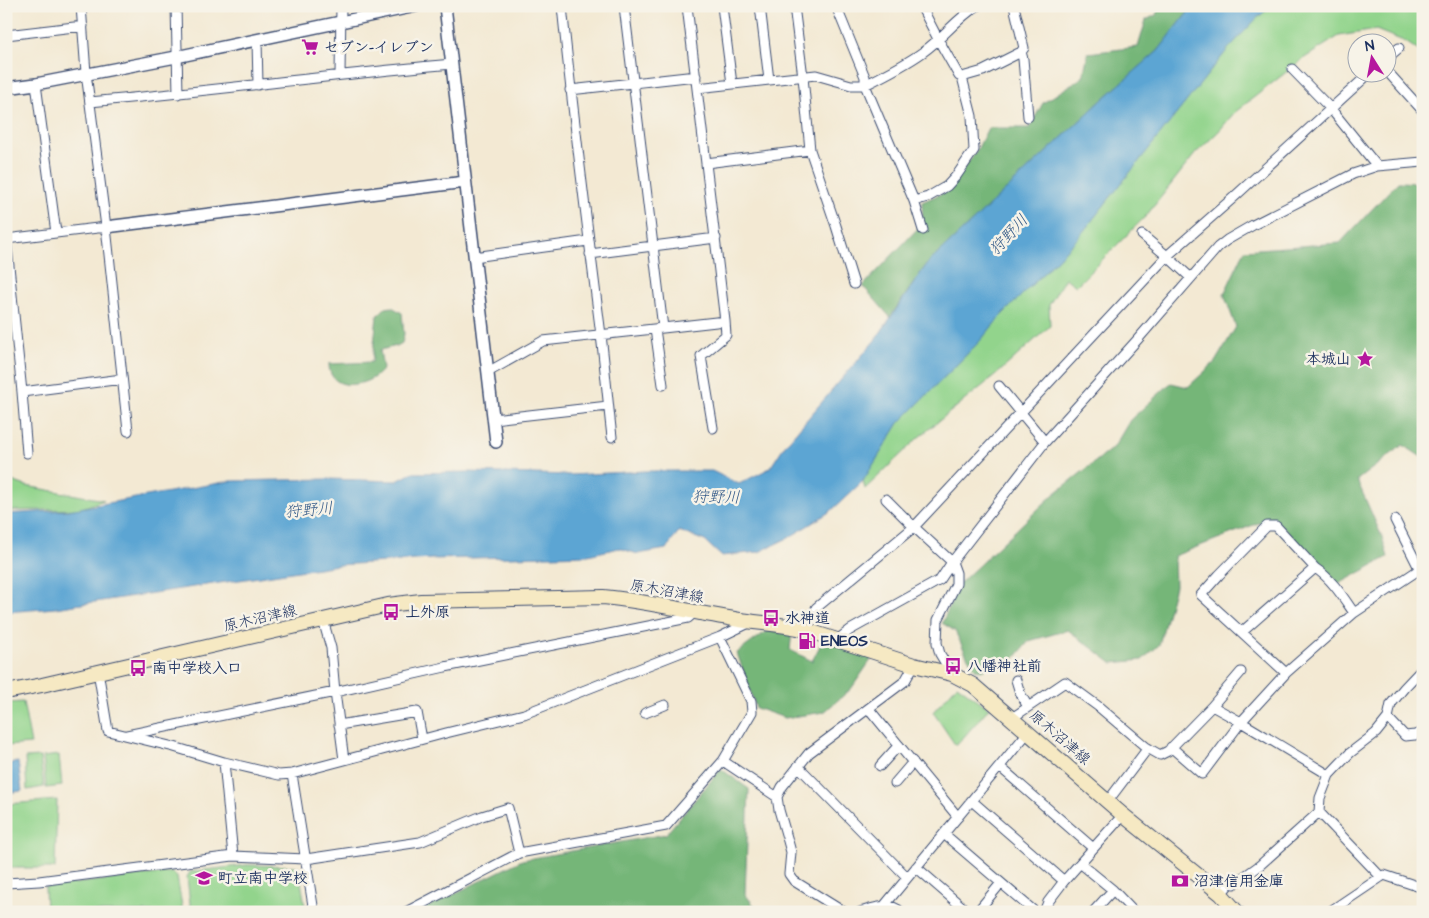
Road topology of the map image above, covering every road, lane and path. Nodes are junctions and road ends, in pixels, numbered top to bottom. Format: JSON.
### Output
{"nodes":[{"id":1,"x":81,"y":6,"type":"edge"},
{"id":2,"x":176,"y":6,"type":"edge"},
{"id":3,"x":341,"y":6,"type":"edge"},
{"id":4,"x":416,"y":6,"type":"edge"},
{"id":5,"x":445,"y":6,"type":"edge"},
{"id":6,"x":562,"y":6,"type":"edge"},
{"id":7,"x":624,"y":6,"type":"edge"},
{"id":8,"x":688,"y":6,"type":"edge"},
{"id":9,"x":722,"y":6,"type":"edge"},
{"id":10,"x":760,"y":6,"type":"edge"},
{"id":11,"x":794,"y":6,"type":"edge"},
{"id":12,"x":836,"y":6,"type":"edge"},
{"id":13,"x":921,"y":6,"type":"edge"},
{"id":14,"x":977,"y":6,"type":"edge"},
{"id":15,"x":1014,"y":6,"type":"edge"},
{"id":16,"x":341,"y":22,"type":"junction"},
{"id":17,"x":83,"y":26,"type":"junction"},
{"id":18,"x":6,"y":35,"type":"edge"},
{"id":19,"x":938,"y":39,"type":"junction"},
{"id":20,"x":257,"y":40,"type":"junction"},
{"id":21,"x":1399,"y":48,"type":"dead end"},
{"id":22,"x":1396,"y":51,"type":"edge"},
{"id":23,"x":1021,"y":52,"type":"junction"},
{"id":24,"x":176,"y":57,"type":"junction"},
{"id":25,"x":452,"y":64,"type":"junction"},
{"id":26,"x":1292,"y":69,"type":"dead end"},
{"id":27,"x":86,"y":73,"type":"junction"},
{"id":28,"x":340,"y":74,"type":"junction"},
{"id":29,"x":696,"y":76,"type":"junction"},
{"id":30,"x":803,"y":77,"type":"junction"},
{"id":31,"x":962,"y":77,"type":"junction"},
{"id":32,"x":769,"y":80,"type":"junction"},
{"id":33,"x":1396,"y":81,"type":"edge"},
{"id":34,"x":633,"y":82,"type":"junction"},
{"id":35,"x":1360,"y":82,"type":"edge"},
{"id":36,"x":36,"y":84,"type":"junction"},
{"id":37,"x":732,"y":84,"type":"junction"},
{"id":38,"x":258,"y":85,"type":"junction"},
{"id":39,"x":865,"y":85,"type":"junction"},
{"id":40,"x":6,"y":88,"type":"edge"},
{"id":41,"x":697,"y":88,"type":"junction"},
{"id":42,"x":570,"y":90,"type":"junction"},
{"id":43,"x":178,"y":94,"type":"junction"},
{"id":44,"x":90,"y":102,"type":"junction"},
{"id":45,"x":1331,"y":109,"type":"junction"},
{"id":46,"x":1423,"y":112,"type":"edge"},
{"id":47,"x":1028,"y":117,"type":"dead end"},
{"id":48,"x":810,"y":150,"type":"junction"},
{"id":49,"x":1423,"y":162,"type":"edge"},
{"id":50,"x":706,"y":163,"type":"junction"},
{"id":51,"x":1377,"y":166,"type":"junction"},
{"id":52,"x":465,"y":182,"type":"junction"},
{"id":53,"x":914,"y":202,"type":"junction"},
{"id":54,"x":106,"y":227,"type":"junction"},
{"id":55,"x":923,"y":230,"type":"dead end"},
{"id":56,"x":56,"y":233,"type":"junction"},
{"id":57,"x":1142,"y":235,"type":"dead end"},
{"id":58,"x":6,"y":238,"type":"edge"},
{"id":59,"x":716,"y":238,"type":"junction"},
{"id":60,"x":588,"y":241,"type":"junction"},
{"id":61,"x":653,"y":246,"type":"junction"},
{"id":62,"x":590,"y":254,"type":"junction"},
{"id":63,"x":1167,"y":256,"type":"junction"},
{"id":64,"x":474,"y":257,"type":"junction"},
{"id":65,"x":1191,"y":278,"type":"junction"},
{"id":66,"x":854,"y":284,"type":"dead end"},
{"id":67,"x":725,"y":320,"type":"junction"},
{"id":68,"x":659,"y":329,"type":"junction"},
{"id":69,"x":11,"y":335,"type":"edge"},
{"id":70,"x":601,"y":335,"type":"junction"},
{"id":71,"x":488,"y":372,"type":"junction"},
{"id":72,"x":122,"y":379,"type":"junction"},
{"id":73,"x":663,"y":385,"type":"dead end"},
{"id":74,"x":999,"y":386,"type":"dead end"},
{"id":75,"x":22,"y":392,"type":"junction"},
{"id":76,"x":608,"y":406,"type":"junction"},
{"id":77,"x":1021,"y":412,"type":"junction"},
{"id":78,"x":493,"y":420,"type":"junction"},
{"id":79,"x":713,"y":428,"type":"dead end"},
{"id":80,"x":128,"y":431,"type":"dead end"},
{"id":81,"x":612,"y":436,"type":"dead end"},
{"id":82,"x":496,"y":442,"type":"dead end"},
{"id":83,"x":1045,"y":442,"type":"junction"},
{"id":84,"x":27,"y":453,"type":"dead end"},
{"id":85,"x":886,"y":499,"type":"dead end"},
{"id":86,"x":1395,"y":520,"type":"dead end"},
{"id":87,"x":914,"y":527,"type":"junction"},
{"id":88,"x":952,"y":562,"type":"junction"},
{"id":89,"x":1315,"y":568,"type":"junction"},
{"id":90,"x":1421,"y":572,"type":"edge"},
{"id":91,"x":816,"y":608,"type":"dead end"},
{"id":92,"x":695,"y":612,"type":"junction"},
{"id":93,"x":1354,"y":613,"type":"junction"},
{"id":94,"x":323,"y":620,"type":"junction"},
{"id":95,"x":753,"y":621,"type":"junction"},
{"id":96,"x":1242,"y":632,"type":"junction"},
{"id":97,"x":720,"y":637,"type":"junction"},
{"id":98,"x":837,"y":640,"type":"junction"},
{"id":99,"x":914,"y":664,"type":"junction"},
{"id":100,"x":1423,"y":668,"type":"edge"},
{"id":101,"x":98,"y":671,"type":"junction"},
{"id":102,"x":1240,"y":672,"type":"dead end"},
{"id":103,"x":1286,"y":673,"type":"junction"},
{"id":104,"x":952,"y":674,"type":"junction"},
{"id":105,"x":1016,"y":680,"type":"dead end"},
{"id":106,"x":6,"y":690,"type":"edge"},
{"id":107,"x":335,"y":692,"type":"junction"},
{"id":108,"x":666,"y":705,"type":"dead end"},
{"id":109,"x":1212,"y":706,"type":"junction"},
{"id":110,"x":1028,"y":707,"type":"junction"},
{"id":111,"x":869,"y":709,"type":"junction"},
{"id":112,"x":645,"y":713,"type":"dead end"},
{"id":113,"x":1012,"y":718,"type":"junction"},
{"id":114,"x":1388,"y":718,"type":"junction"},
{"id":115,"x":1242,"y":722,"type":"junction"},
{"id":116,"x":339,"y":725,"type":"junction"},
{"id":117,"x":1029,"y":731,"type":"junction"},
{"id":118,"x":1423,"y":732,"type":"edge"},
{"id":119,"x":124,"y":735,"type":"junction"},
{"id":120,"x":422,"y":739,"type":"junction"},
{"id":121,"x":899,"y":745,"type":"junction"},
{"id":122,"x":1172,"y":747,"type":"junction"},
{"id":123,"x":1148,"y":748,"type":"junction"},
{"id":124,"x":344,"y":760,"type":"junction"},
{"id":125,"x":723,"y":761,"type":"junction"},
{"id":126,"x":224,"y":762,"type":"junction"},
{"id":127,"x":913,"y":762,"type":"junction"},
{"id":128,"x":798,"y":766,"type":"junction"},
{"id":129,"x":880,"y":766,"type":"dead end"},
{"id":130,"x":1000,"y":767,"type":"junction"},
{"id":131,"x":292,"y":774,"type":"junction"},
{"id":132,"x":1329,"y":775,"type":"junction"},
{"id":133,"x":894,"y":783,"type":"dead end"},
{"id":134,"x":777,"y":797,"type":"junction"},
{"id":135,"x":972,"y":801,"type":"junction"},
{"id":136,"x":1108,"y":801,"type":"junction"},
{"id":137,"x":1319,"y":812,"type":"junction"},
{"id":138,"x":1124,"y":815,"type":"junction"},
{"id":139,"x":958,"y":817,"type":"junction"},
{"id":140,"x":944,"y":834,"type":"junction"},
{"id":141,"x":1094,"y":848,"type":"junction"},
{"id":142,"x":519,"y":853,"type":"junction"},
{"id":143,"x":233,"y":856,"type":"junction"},
{"id":144,"x":306,"y":859,"type":"junction"},
{"id":145,"x":1080,"y":863,"type":"junction"},
{"id":146,"x":916,"y":867,"type":"junction"},
{"id":147,"x":907,"y":877,"type":"junction"},
{"id":148,"x":1381,"y":877,"type":"junction"},
{"id":149,"x":1064,"y":881,"type":"junction"},
{"id":150,"x":6,"y":883,"type":"edge"},
{"id":151,"x":1001,"y":883,"type":"junction"},
{"id":152,"x":1423,"y":888,"type":"edge"},
{"id":153,"x":1113,"y":890,"type":"junction"},
{"id":154,"x":1221,"y":894,"type":"junction"},
{"id":155,"x":884,"y":906,"type":"junction"},
{"id":156,"x":314,"y":912,"type":"edge"},
{"id":157,"x":406,"y":912,"type":"edge"},
{"id":158,"x":844,"y":912,"type":"edge"},
{"id":159,"x":860,"y":912,"type":"edge"},
{"id":160,"x":901,"y":912,"type":"edge"},
{"id":161,"x":968,"y":912,"type":"edge"},
{"id":162,"x":977,"y":912,"type":"edge"},
{"id":163,"x":1036,"y":912,"type":"edge"},
{"id":164,"x":1044,"y":912,"type":"edge"},
{"id":165,"x":1093,"y":912,"type":"edge"},
{"id":166,"x":1134,"y":912,"type":"edge"},
{"id":167,"x":1237,"y":912,"type":"edge"},
{"id":168,"x":1329,"y":912,"type":"edge"}],
"edges":[{"from":1,"to":17,"type":"street"},
{"from":2,"to":24,"type":"street"},
{"from":3,"to":16,"type":"street"},
{"from":4,"to":16,"type":"street"},
{"from":5,"to":25,"type":"street"},
{"from":6,"to":42,"type":"street"},
{"from":7,"to":34,"type":"street"},
{"from":8,"to":29,"type":"street"},
{"from":9,"to":37,"type":"street"},
{"from":10,"to":32,"type":"street"},
{"from":11,"to":30,"type":"street"},
{"from":12,"to":39,"type":"street"},
{"from":13,"to":19,"type":"street"},
{"from":14,"to":19,"type":"street"},
{"from":15,"to":23,"type":"street"},
{"from":16,"to":20,"type":"street"},
{"from":16,"to":28,"type":"street"},
{"from":17,"to":18,"type":"street"},
{"from":17,"to":27,"type":"street"},
{"from":19,"to":31,"type":"street"},
{"from":19,"to":39,"type":"street"},
{"from":20,"to":24,"type":"street"},
{"from":20,"to":38,"type":"street"},
{"from":21,"to":22,"type":"street"},
{"from":23,"to":31,"type":"street"},
{"from":23,"to":47,"type":"street"},
{"from":24,"to":27,"type":"street"},
{"from":24,"to":43,"type":"street"},
{"from":25,"to":28,"type":"street"},
{"from":25,"to":52,"type":"street"},
{"from":26,"to":45,"type":"street"},
{"from":27,"to":36,"type":"street"},
{"from":27,"to":44,"type":"street"},
{"from":28,"to":38,"type":"street"},
{"from":29,"to":34,"type":"street"},
{"from":29,"to":41,"type":"street"},
{"from":30,"to":32,"type":"street"},
{"from":30,"to":39,"type":"street"},
{"from":30,"to":48,"type":"street"},
{"from":31,"to":53,"type":"street"},
{"from":32,"to":37,"type":"street"},
{"from":33,"to":46,"type":"street"},
{"from":34,"to":42,"type":"street"},
{"from":34,"to":61,"type":"street"},
{"from":35,"to":45,"type":"street"},
{"from":36,"to":40,"type":"street"},
{"from":36,"to":56,"type":"street"},
{"from":37,"to":41,"type":"street"},
{"from":38,"to":43,"type":"street"},
{"from":39,"to":53,"type":"street"},
{"from":41,"to":50,"type":"street"},
{"from":42,"to":60,"type":"street"},
{"from":43,"to":44,"type":"street"},
{"from":44,"to":54,"type":"street"},
{"from":45,"to":51,"type":"street"},
{"from":45,"to":63,"type":"street"},
{"from":48,"to":50,"type":"street"},
{"from":48,"to":66,"type":"street"},
{"from":49,"to":51,"type":"street"},
{"from":50,"to":59,"type":"street"},
{"from":51,"to":65,"type":"street"},
{"from":52,"to":54,"type":"street"},
{"from":52,"to":64,"type":"street"},
{"from":53,"to":55,"type":"street"},
{"from":54,"to":56,"type":"street"},
{"from":54,"to":72,"type":"street"},
{"from":56,"to":58,"type":"street"},
{"from":57,"to":63,"type":"street"},
{"from":58,"to":69,"type":"street"},
{"from":59,"to":61,"type":"street"},
{"from":59,"to":67,"type":"street"},
{"from":60,"to":62,"type":"street"},
{"from":60,"to":64,"type":"street"},
{"from":61,"to":62,"type":"street"},
{"from":61,"to":68,"type":"street"},
{"from":62,"to":70,"type":"street"},
{"from":63,"to":65,"type":"street"},
{"from":63,"to":77,"type":"street"},
{"from":64,"to":71,"type":"street"},
{"from":65,"to":83,"type":"street"},
{"from":67,"to":68,"type":"street"},
{"from":67,"to":79,"type":"street"},
{"from":68,"to":70,"type":"street"},
{"from":68,"to":73,"type":"street"},
{"from":69,"to":75,"type":"street"},
{"from":70,"to":71,"type":"street"},
{"from":70,"to":76,"type":"street"},
{"from":71,"to":78,"type":"street"},
{"from":72,"to":75,"type":"street"},
{"from":72,"to":80,"type":"street"},
{"from":74,"to":77,"type":"street"},
{"from":75,"to":84,"type":"street"},
{"from":76,"to":78,"type":"street"},
{"from":76,"to":81,"type":"street"},
{"from":77,"to":83,"type":"street"},
{"from":77,"to":87,"type":"street"},
{"from":78,"to":82,"type":"street"},
{"from":83,"to":88,"type":"street"},
{"from":85,"to":87,"type":"street"},
{"from":86,"to":90,"type":"street"},
{"from":87,"to":88,"type":"street"},
{"from":87,"to":91,"type":"street"},
{"from":88,"to":98,"type":"street"},
{"from":88,"to":104,"type":"street"},
{"from":89,"to":93,"type":"street"},
{"from":89,"to":96,"type":"street"},
{"from":89,"to":96,"type":"street"},
{"from":90,"to":93,"type":"street"},
{"from":92,"to":94,"type":"main road","name":"原木沼津線"},
{"from":92,"to":95,"type":"main road","name":"原木沼津線"},
{"from":92,"to":107,"type":"street"},
{"from":93,"to":103,"type":"street"},
{"from":94,"to":101,"type":"main road","name":"原木沼津線"},
{"from":94,"to":107,"type":"street"},
{"from":95,"to":97,"type":"street"},
{"from":95,"to":98,"type":"main road","name":"原木沼津線"},
{"from":96,"to":103,"type":"street"},
{"from":97,"to":120,"type":"street"},
{"from":97,"to":125,"type":"street"},
{"from":98,"to":99,"type":"main road","name":"原木沼津線"},
{"from":99,"to":104,"type":"main road","name":"原木沼津線"},
{"from":99,"to":111,"type":"street"},
{"from":100,"to":114,"type":"street"},
{"from":101,"to":106,"type":"main road","name":"原木沼津線"},
{"from":101,"to":119,"type":"street"},
{"from":102,"to":109,"type":"street"},
{"from":103,"to":115,"type":"street"},
{"from":104,"to":113,"type":"main road","name":"原木沼津線"},
{"from":105,"to":110,"type":"street"},
{"from":107,"to":116,"type":"street"},
{"from":107,"to":119,"type":"street"},
{"from":108,"to":112,"type":"street"},
{"from":109,"to":115,"type":"street"},
{"from":109,"to":122,"type":"street"},
{"from":110,"to":113,"type":"street"},
{"from":110,"to":123,"type":"street"},
{"from":111,"to":121,"type":"street"},
{"from":111,"to":128,"type":"street"},
{"from":113,"to":117,"type":"main road","name":"原木沼津線"},
{"from":114,"to":118,"type":"street"},
{"from":114,"to":132,"type":"street"},
{"from":115,"to":122,"type":"street"},
{"from":115,"to":132,"type":"street"},
{"from":116,"to":120,"type":"street"},
{"from":116,"to":124,"type":"street"},
{"from":117,"to":130,"type":"street"},
{"from":117,"to":136,"type":"main road","name":"原木沼津線"},
{"from":119,"to":126,"type":"street"},
{"from":120,"to":124,"type":"street"},
{"from":121,"to":127,"type":"street"},
{"from":121,"to":129,"type":"street"},
{"from":122,"to":123,"type":"street"},
{"from":123,"to":136,"type":"street"},
{"from":124,"to":131,"type":"street"},
{"from":125,"to":134,"type":"street"},
{"from":125,"to":142,"type":"street"},
{"from":126,"to":131,"type":"street"},
{"from":126,"to":143,"type":"street"},
{"from":127,"to":133,"type":"street"},
{"from":127,"to":139,"type":"street"},
{"from":128,"to":134,"type":"street"},
{"from":128,"to":147,"type":"street"},
{"from":130,"to":135,"type":"street"},
{"from":130,"to":141,"type":"street"},
{"from":131,"to":144,"type":"street"},
{"from":132,"to":137,"type":"street"},
{"from":134,"to":158,"type":"street"},
{"from":135,"to":139,"type":"street"},
{"from":135,"to":149,"type":"street"},
{"from":136,"to":138,"type":"main road","name":"原木沼津線"},
{"from":137,"to":148,"type":"street"},
{"from":137,"to":154,"type":"street"},
{"from":138,"to":141,"type":"street"},
{"from":138,"to":154,"type":"main road","name":"原木沼津線"},
{"from":139,"to":140,"type":"street"},
{"from":140,"to":146,"type":"street"},
{"from":140,"to":151,"type":"street"},
{"from":141,"to":145,"type":"street"},
{"from":142,"to":144,"type":"street"},
{"from":142,"to":157,"type":"street"},
{"from":143,"to":144,"type":"street"},
{"from":143,"to":150,"type":"street"},
{"from":144,"to":156,"type":"street"},
{"from":145,"to":149,"type":"street"},
{"from":145,"to":153,"type":"street"},
{"from":146,"to":147,"type":"street"},
{"from":146,"to":161,"type":"street"},
{"from":147,"to":155,"type":"street"},
{"from":148,"to":152,"type":"street"},
{"from":148,"to":168,"type":"street"},
{"from":149,"to":164,"type":"street"},
{"from":151,"to":162,"type":"street"},
{"from":151,"to":163,"type":"street"},
{"from":153,"to":165,"type":"street"},
{"from":153,"to":166,"type":"street"},
{"from":154,"to":167,"type":"main road","name":"原木沼津線"},
{"from":155,"to":159,"type":"street"},
{"from":155,"to":160,"type":"street"}]}
